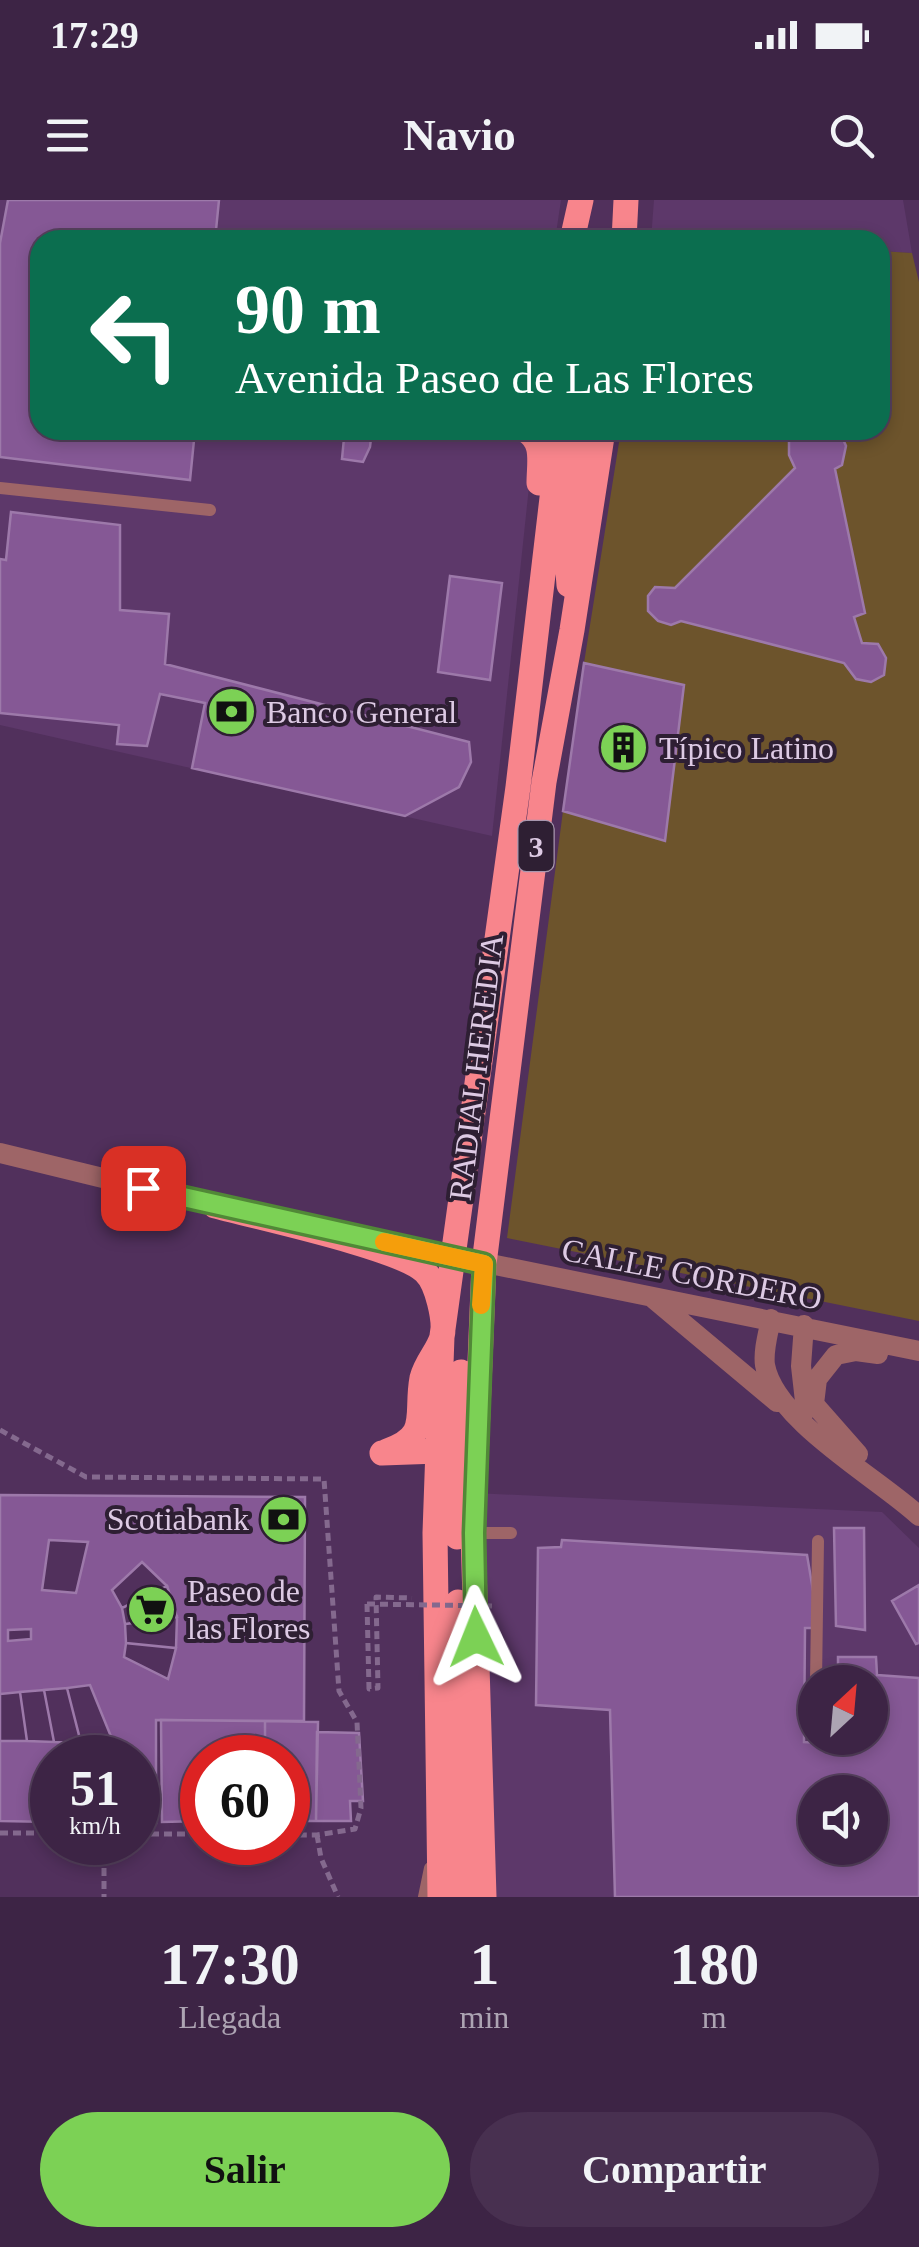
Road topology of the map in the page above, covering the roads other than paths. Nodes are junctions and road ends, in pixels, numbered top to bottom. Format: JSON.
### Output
{"nodes":[{"id":1,"x":581,"y":200,"type":"edge"},
{"id":2,"x":594,"y":200,"type":"edge"},
{"id":3,"x":626,"y":200,"type":"edge"},
{"id":4,"x":574,"y":230,"type":"edge"},
{"id":5,"x":590,"y":230,"type":"edge"},
{"id":6,"x":624,"y":230,"type":"edge"},
{"id":7,"x":537,"y":440,"type":"edge"},
{"id":8,"x":559,"y":440,"type":"edge"},
{"id":9,"x":580,"y":440,"type":"edge"},
{"id":10,"x":601,"y":440,"type":"edge"},
{"id":11,"x":0,"y":488,"type":"edge"},
{"id":12,"x":210,"y":510,"type":"dead end"},
{"id":13,"x":542,"y":581,"type":"junction"},
{"id":14,"x":572,"y":630,"type":"junction"},
{"id":15,"x":0,"y":1153,"type":"edge"},
{"id":16,"x":215,"y":1206,"type":"junction"},
{"id":17,"x":454,"y":1258,"type":"junction"},
{"id":18,"x":484,"y":1264,"type":"junction"},
{"id":19,"x":652,"y":1297,"type":"junction"},
{"id":20,"x":771,"y":1319,"type":"junction"},
{"id":21,"x":804,"y":1325,"type":"junction"},
{"id":22,"x":442,"y":1336,"type":"junction"},
{"id":23,"x":919,"y":1351,"type":"edge"},
{"id":24,"x":919,"y":1361,"type":"edge"},
{"id":25,"x":792,"y":1414,"type":"junction"},
{"id":26,"x":447,"y":1455,"type":"junction"},
{"id":27,"x":845,"y":1458,"type":"junction"},
{"id":28,"x":897,"y":1496,"type":"junction"},
{"id":29,"x":919,"y":1516,"type":"edge"},
{"id":30,"x":474,"y":1533,"type":"junction"},
{"id":31,"x":512,"y":1533,"type":"dead end"},
{"id":32,"x":818,"y":1542,"type":"dead end"},
{"id":33,"x":816,"y":1665,"type":"edge"},
{"id":34,"x":477,"y":1672,"type":"junction"},
{"id":35,"x":438,"y":1821,"type":"junction"},
{"id":36,"x":462,"y":1862,"type":"junction"},
{"id":37,"x":424,"y":1897,"type":"edge"},
{"id":38,"x":440,"y":1897,"type":"edge"},
{"id":39,"x":463,"y":1897,"type":"edge"},
{"id":40,"x":484,"y":1897,"type":"edge"}],
"edges":[{"from":1,"to":4,"type":"main road"},
{"from":2,"to":5,"type":"main road"},
{"from":3,"to":6,"type":"main road"},
{"from":7,"to":13,"type":"main road"},
{"from":8,"to":13,"type":"main road","name":"RADIAL HEREDIA","number":"3"},
{"from":9,"to":14,"type":"main road"},
{"from":10,"to":14,"type":"main road","name":"RADIAL HEREDIA","number":"3"},
{"from":11,"to":12,"type":"lane"},
{"from":13,"to":17,"type":"main road","name":"RADIAL HEREDIA","number":"3"},
{"from":14,"to":18,"type":"main road","name":"RADIAL HEREDIA","number":"3"},
{"from":15,"to":16,"type":"street","name":"CALLE CORDERO"},
{"from":16,"to":17,"type":"street","name":"CALLE CORDERO"},
{"from":16,"to":22,"type":"main road"},
{"from":17,"to":18,"type":"street","name":"CALLE CORDERO"},
{"from":17,"to":22,"type":"main road","name":"RADIAL HEREDIA","number":"3"},
{"from":17,"to":26,"type":"main road"},
{"from":18,"to":19,"type":"street","name":"CALLE CORDERO"},
{"from":18,"to":30,"type":"main road","name":"RADIAL HEREDIA","number":"3"},
{"from":19,"to":20,"type":"street","name":"CALLE CORDERO"},
{"from":19,"to":25,"type":"street"},
{"from":20,"to":21,"type":"street","name":"CALLE CORDERO"},
{"from":20,"to":25,"type":"street"},
{"from":21,"to":23,"type":"street","name":"CALLE CORDERO"},
{"from":21,"to":27,"type":"street"},
{"from":22,"to":26,"type":"main road","name":"RADIAL HEREDIA","number":"3"},
{"from":22,"to":26,"type":"main road"},
{"from":24,"to":28,"type":"street"},
{"from":25,"to":27,"type":"street"},
{"from":26,"to":35,"type":"main road","name":"RADIAL HEREDIA","number":"3"},
{"from":26,"to":36,"type":"main road"},
{"from":27,"to":28,"type":"street"},
{"from":28,"to":29,"type":"street"},
{"from":30,"to":31,"type":"lane"},
{"from":30,"to":34,"type":"main road","name":"RADIAL HEREDIA","number":"3"},
{"from":32,"to":33,"type":"lane"},
{"from":34,"to":36,"type":"main road"},
{"from":34,"to":40,"type":"main road","name":"RADIAL HEREDIA","number":"3"},
{"from":35,"to":37,"type":"lane"},
{"from":35,"to":38,"type":"main road","name":"RADIAL HEREDIA","number":"3"},
{"from":36,"to":39,"type":"main road"}]}
